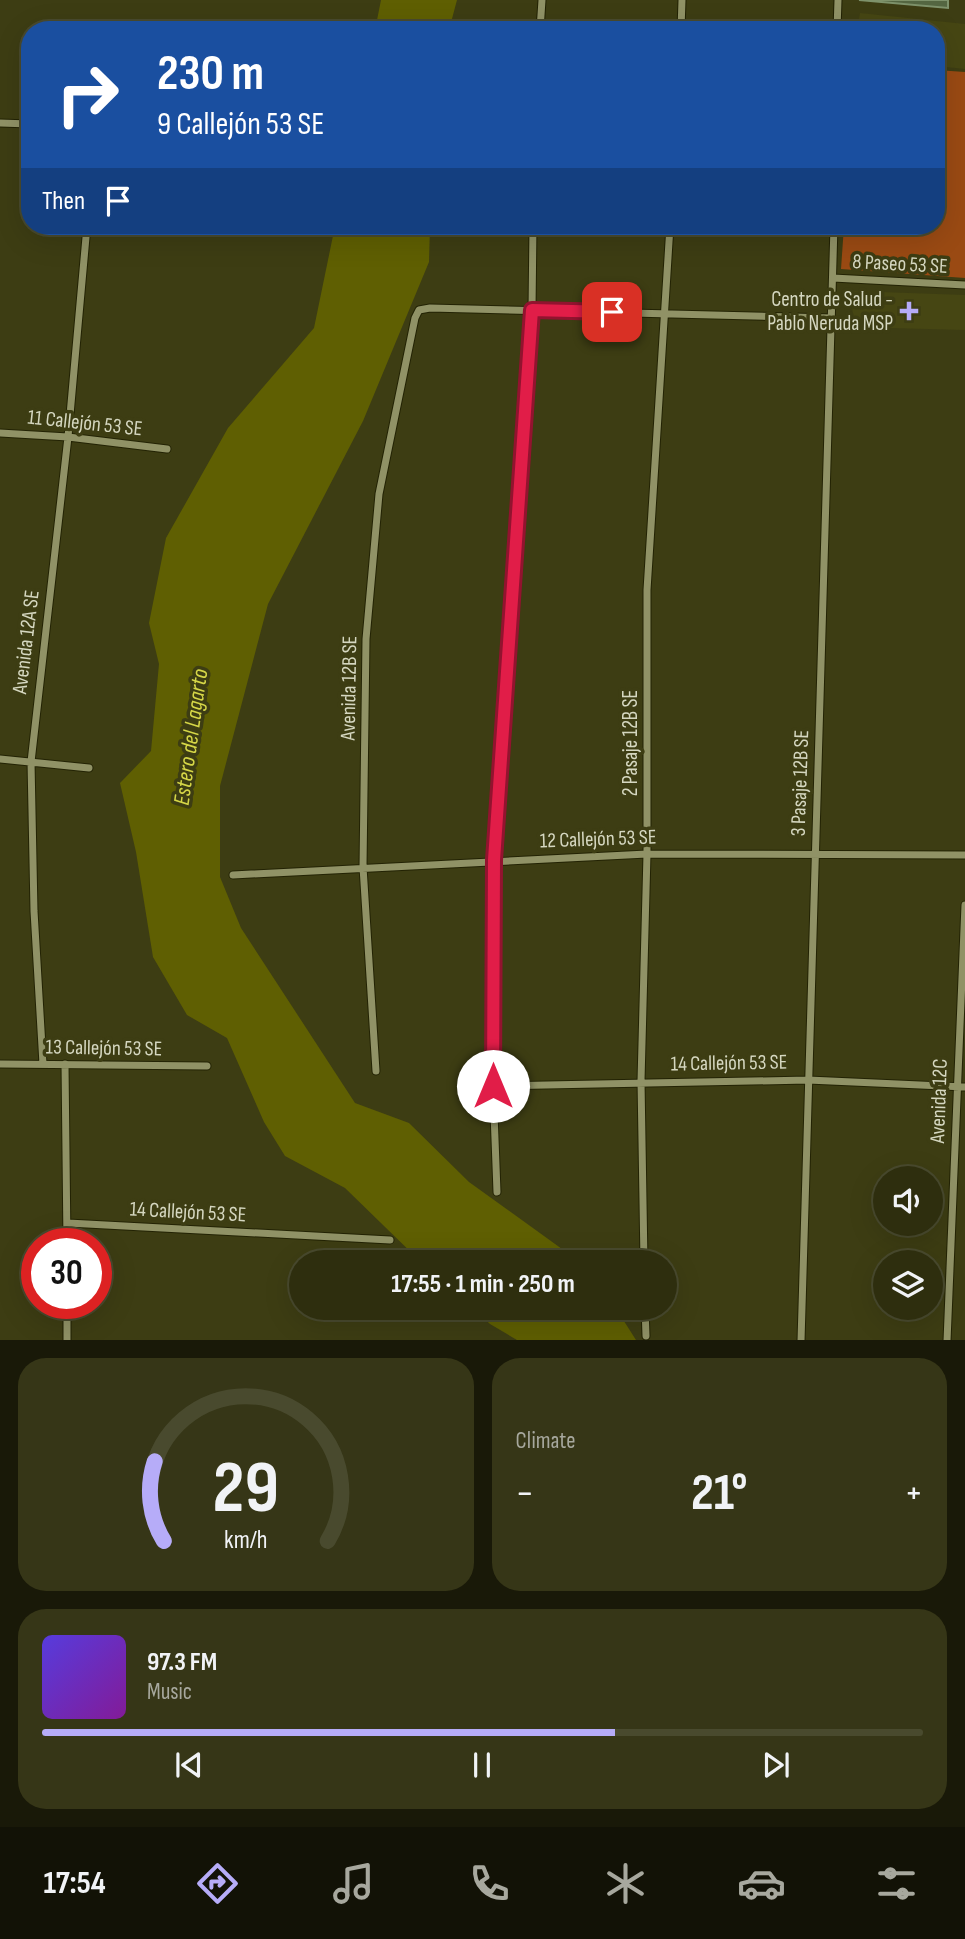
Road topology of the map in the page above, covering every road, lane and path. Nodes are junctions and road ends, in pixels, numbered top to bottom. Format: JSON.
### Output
{"nodes":[{"id":1,"x":542,"y":0,"type":"edge"},
{"id":2,"x":682,"y":0,"type":"edge"},
{"id":3,"x":838,"y":0,"type":"edge"},
{"id":4,"x":541,"y":21,"type":"edge"},
{"id":5,"x":681,"y":21,"type":"edge"},
{"id":6,"x":837,"y":21,"type":"edge"},
{"id":7,"x":0,"y":123,"type":"edge"},
{"id":8,"x":21,"y":124,"type":"edge"},
{"id":9,"x":87,"y":235,"type":"edge"},
{"id":10,"x":533,"y":235,"type":"edge"},
{"id":11,"x":669,"y":235,"type":"edge"},
{"id":12,"x":834,"y":235,"type":"edge"},
{"id":13,"x":834,"y":278,"type":"junction"},
{"id":14,"x":965,"y":285,"type":"edge"},
{"id":15,"x":532,"y":310,"type":"junction"},
{"id":16,"x":665,"y":313,"type":"junction"},
{"id":17,"x":832,"y":318,"type":"junction"},
{"id":18,"x":0,"y":433,"type":"edge"},
{"id":19,"x":68,"y":437,"type":"junction"},
{"id":20,"x":167,"y":449,"type":"dead end"},
{"id":21,"x":0,"y":759,"type":"edge"},
{"id":22,"x":30,"y":762,"type":"junction"},
{"id":23,"x":89,"y":768,"type":"dead end"},
{"id":24,"x":816,"y":853,"type":"junction"},
{"id":25,"x":647,"y":854,"type":"junction"},
{"id":26,"x":965,"y":855,"type":"edge"},
{"id":27,"x":494,"y":860,"type":"junction"},
{"id":28,"x":363,"y":867,"type":"junction"},
{"id":29,"x":233,"y":875,"type":"dead end"},
{"id":30,"x":965,"y":905,"type":"edge"},
{"id":31,"x":0,"y":1064,"type":"edge"},
{"id":32,"x":43,"y":1064,"type":"junction"},
{"id":33,"x":65,"y":1065,"type":"junction"},
{"id":34,"x":207,"y":1066,"type":"dead end"},
{"id":35,"x":376,"y":1071,"type":"dead end"},
{"id":36,"x":808,"y":1080,"type":"junction"},
{"id":37,"x":641,"y":1081,"type":"junction"},
{"id":38,"x":493,"y":1086,"type":"junction"},
{"id":39,"x":961,"y":1087,"type":"edge"},
{"id":40,"x":497,"y":1192,"type":"dead end"},
{"id":41,"x":68,"y":1223,"type":"junction"},
{"id":42,"x":68,"y":1228,"type":"edge"},
{"id":43,"x":390,"y":1240,"type":"dead end"},
{"id":44,"x":645,"y":1250,"type":"edge"},
{"id":45,"x":67,"y":1319,"type":"edge"},
{"id":46,"x":645,"y":1320,"type":"edge"},
{"id":47,"x":646,"y":1336,"type":"dead end"},
{"id":48,"x":67,"y":1340,"type":"edge"},
{"id":49,"x":801,"y":1340,"type":"edge"},
{"id":50,"x":947,"y":1340,"type":"edge"}],
"edges":[{"from":1,"to":4,"type":"street"},
{"from":2,"to":5,"type":"street"},
{"from":3,"to":6,"type":"street"},
{"from":7,"to":8,"type":"street"},
{"from":9,"to":19,"type":"street","name":"Avenida 12A SE"},
{"from":10,"to":15,"type":"street"},
{"from":11,"to":16,"type":"street","name":"2 Pasaje 12B SE"},
{"from":12,"to":13,"type":"street","name":"3 Pasaje 12B SE"},
{"from":13,"to":14,"type":"street","name":"8 Paseo 53 SE"},
{"from":13,"to":17,"type":"street","name":"3 Pasaje 12B SE"},
{"from":15,"to":16,"type":"street"},
{"from":15,"to":27,"type":"street"},
{"from":15,"to":28,"type":"street","name":"Avenida 12B SE"},
{"from":16,"to":17,"type":"street"},
{"from":16,"to":25,"type":"street","name":"2 Pasaje 12B SE"},
{"from":17,"to":24,"type":"street","name":"3 Pasaje 12B SE"},
{"from":18,"to":19,"type":"street","name":"11 Callejón 53 SE"},
{"from":19,"to":20,"type":"street","name":"11 Callejón 53 SE"},
{"from":19,"to":22,"type":"street","name":"Avenida 12A SE"},
{"from":21,"to":22,"type":"street"},
{"from":22,"to":23,"type":"street"},
{"from":22,"to":32,"type":"street","name":"Avenida 12A SE"},
{"from":24,"to":25,"type":"street","name":"12 Callejón 53 SE"},
{"from":24,"to":26,"type":"street","name":"12 Callejón 53 SE"},
{"from":24,"to":36,"type":"street","name":"3 Pasaje 12B SE"},
{"from":25,"to":27,"type":"street","name":"12 Callejón 53 SE"},
{"from":25,"to":37,"type":"street","name":"2 Pasaje 12B SE"},
{"from":27,"to":28,"type":"street","name":"12 Callejón 53 SE"},
{"from":27,"to":38,"type":"street"},
{"from":28,"to":29,"type":"street","name":"12 Callejón 53 SE"},
{"from":28,"to":35,"type":"street","name":"Avenida 12B SE"},
{"from":30,"to":39,"type":"street","name":"Avenida 12C"},
{"from":31,"to":32,"type":"street","name":"13 Callejón 53 SE"},
{"from":32,"to":33,"type":"street","name":"13 Callejón 53 SE"},
{"from":33,"to":34,"type":"street","name":"13 Callejón 53 SE"},
{"from":33,"to":41,"type":"street"},
{"from":36,"to":37,"type":"street","name":"14 Callejón 53 SE"},
{"from":36,"to":39,"type":"street","name":"14 Callejón 53 SE"},
{"from":36,"to":49,"type":"street","name":"3 Pasaje 12B SE"},
{"from":37,"to":38,"type":"street","name":"14 Callejón 53 SE"},
{"from":37,"to":44,"type":"street","name":"2 Pasaje 12B SE"},
{"from":38,"to":40,"type":"street"},
{"from":39,"to":50,"type":"street","name":"Avenida 12C"},
{"from":41,"to":42,"type":"street"},
{"from":41,"to":43,"type":"street","name":"14 Callejón 53 SE"},
{"from":45,"to":48,"type":"street"},
{"from":46,"to":47,"type":"street"}]}
